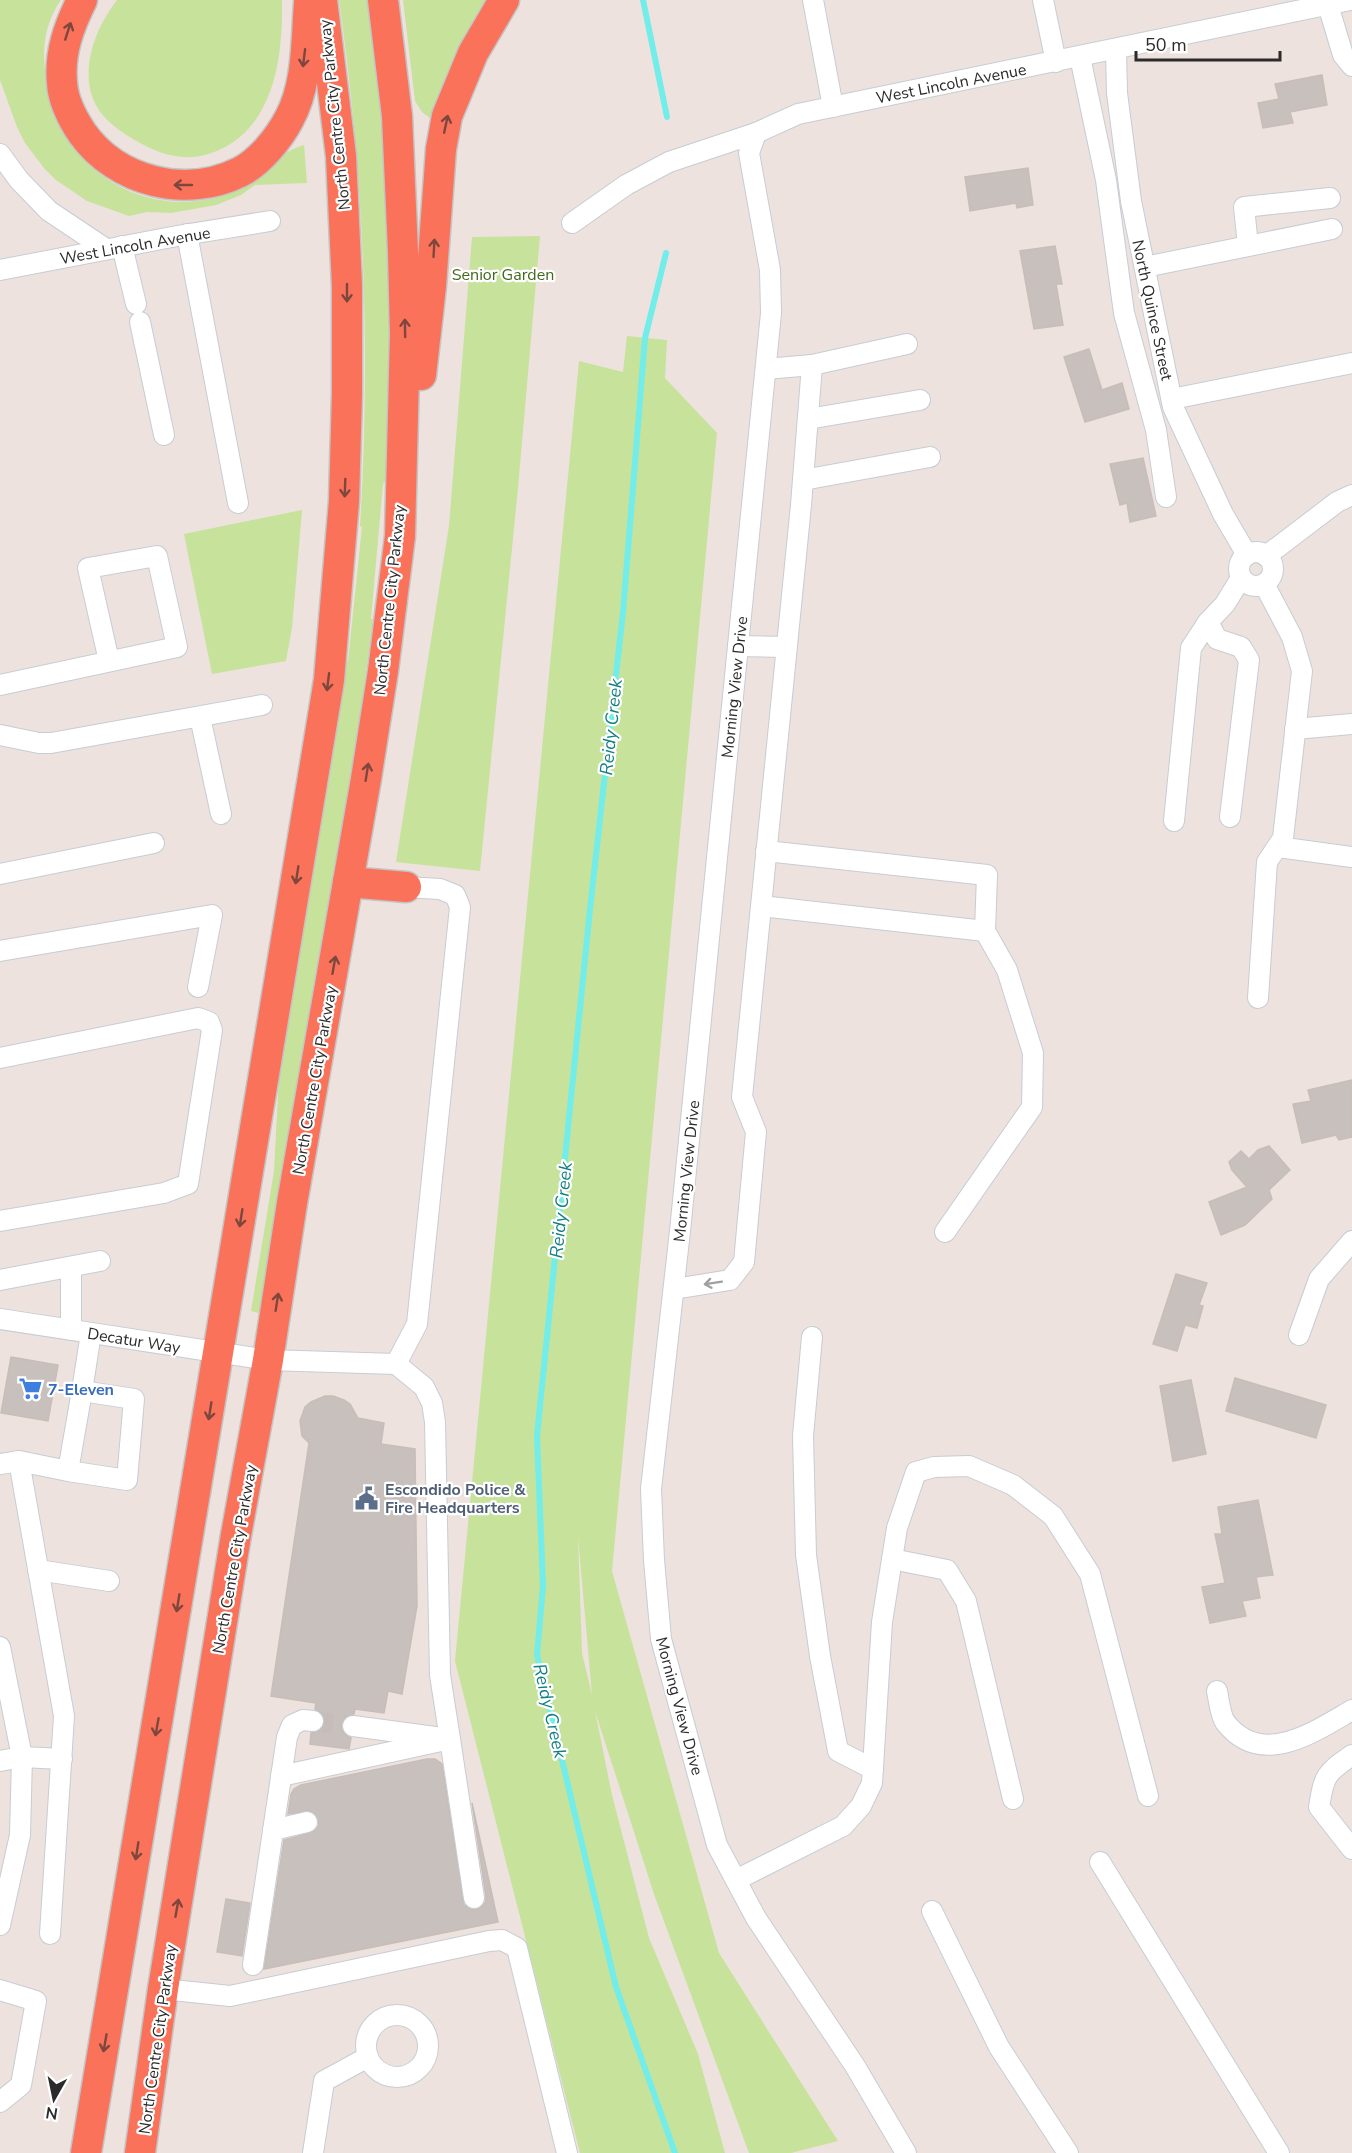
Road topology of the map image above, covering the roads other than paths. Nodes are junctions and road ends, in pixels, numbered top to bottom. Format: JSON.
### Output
{"nodes":[{"id":1,"x":82,"y":0,"type":"edge"},
{"id":2,"x":310,"y":0,"type":"edge"},
{"id":3,"x":322,"y":0,"type":"edge"},
{"id":4,"x":382,"y":0,"type":"edge"},
{"id":5,"x":504,"y":0,"type":"edge"},
{"id":6,"x":813,"y":0,"type":"edge"},
{"id":7,"x":1043,"y":0,"type":"edge"},
{"id":8,"x":1350,"y":0,"type":"edge"},
{"id":9,"x":1328,"y":5,"type":"junction"},
{"id":10,"x":1116,"y":48,"type":"junction"},
{"id":11,"x":1080,"y":57,"type":"junction"},
{"id":12,"x":1056,"y":62,"type":"junction"},
{"id":13,"x":1352,"y":66,"type":"edge"},
{"id":14,"x":833,"y":107,"type":"junction"},
{"id":15,"x":756,"y":133,"type":"junction"},
{"id":16,"x":0,"y":154,"type":"edge"},
{"id":17,"x":1330,"y":198,"type":"dead end"},
{"id":18,"x":270,"y":221,"type":"dead end"},
{"id":19,"x":572,"y":223,"type":"dead end"},
{"id":20,"x":1332,"y":229,"type":"dead end"},
{"id":21,"x":187,"y":234,"type":"junction"},
{"id":22,"x":1248,"y":246,"type":"junction"},
{"id":23,"x":114,"y":248,"type":"junction"},
{"id":24,"x":1145,"y":267,"type":"junction"},
{"id":25,"x":0,"y":270,"type":"edge"},
{"id":26,"x":907,"y":344,"type":"dead end"},
{"id":27,"x":1352,"y":363,"type":"edge"},
{"id":28,"x":812,"y":365,"type":"junction"},
{"id":29,"x":766,"y":369,"type":"junction"},
{"id":30,"x":1172,"y":399,"type":"junction"},
{"id":31,"x":920,"y":400,"type":"dead end"},
{"id":32,"x":808,"y":419,"type":"junction"},
{"id":33,"x":164,"y":435,"type":"dead end"},
{"id":34,"x":930,"y":457,"type":"dead end"},
{"id":35,"x":803,"y":480,"type":"junction"},
{"id":36,"x":1352,"y":495,"type":"edge"},
{"id":37,"x":1166,"y":497,"type":"dead end"},
{"id":38,"x":238,"y":502,"type":"dead end"},
{"id":39,"x":400,"y":536,"type":"junction"},
{"id":40,"x":1256,"y":555,"type":"junction"},
{"id":41,"x":1241,"y":578,"type":"junction"},
{"id":42,"x":1264,"y":584,"type":"junction"},
{"id":43,"x":1208,"y":622,"type":"junction"},
{"id":44,"x":738,"y":646,"type":"junction"},
{"id":45,"x":786,"y":647,"type":"junction"},
{"id":46,"x":109,"y":661,"type":"junction"},
{"id":47,"x":0,"y":685,"type":"edge"},
{"id":48,"x":262,"y":705,"type":"dead end"},
{"id":49,"x":200,"y":717,"type":"junction"},
{"id":50,"x":1352,"y":724,"type":"edge"},
{"id":51,"x":1295,"y":729,"type":"junction"},
{"id":52,"x":0,"y":735,"type":"edge"},
{"id":53,"x":221,"y":814,"type":"dead end"},
{"id":54,"x":1230,"y":817,"type":"dead end"},
{"id":55,"x":1174,"y":821,"type":"dead end"},
{"id":56,"x":154,"y":843,"type":"dead end"},
{"id":57,"x":1278,"y":847,"type":"junction"},
{"id":58,"x":766,"y":851,"type":"junction"},
{"id":59,"x":1352,"y":857,"type":"edge"},
{"id":60,"x":0,"y":874,"type":"edge"},
{"id":61,"x":348,"y":882,"type":"junction"},
{"id":62,"x":406,"y":887,"type":"joint"},
{"id":63,"x":761,"y":906,"type":"junction"},
{"id":64,"x":985,"y":931,"type":"junction"},
{"id":65,"x":0,"y":951,"type":"edge"},
{"id":66,"x":198,"y":987,"type":"dead end"},
{"id":67,"x":1258,"y":998,"type":"dead end"},
{"id":68,"x":0,"y":1058,"type":"edge"},
{"id":69,"x":0,"y":1221,"type":"edge"},
{"id":70,"x":945,"y":1232,"type":"dead end"},
{"id":71,"x":1352,"y":1241,"type":"edge"},
{"id":72,"x":100,"y":1261,"type":"dead end"},
{"id":73,"x":71,"y":1267,"type":"junction"},
{"id":74,"x":0,"y":1280,"type":"edge"},
{"id":75,"x":674,"y":1289,"type":"junction"},
{"id":76,"x":0,"y":1319,"type":"edge"},
{"id":77,"x":81,"y":1332,"type":"junction"},
{"id":78,"x":1299,"y":1335,"type":"dead end"},
{"id":79,"x":812,"y":1337,"type":"dead end"},
{"id":80,"x":219,"y":1353,"type":"junction"},
{"id":81,"x":268,"y":1360,"type":"junction"},
{"id":82,"x":396,"y":1364,"type":"junction"},
{"id":83,"x":82,"y":1391,"type":"junction"},
{"id":84,"x":9,"y":1462,"type":"edge"},
{"id":85,"x":68,"y":1471,"type":"junction"},
{"id":86,"x":892,"y":1559,"type":"junction"},
{"id":87,"x":38,"y":1570,"type":"junction"},
{"id":88,"x":109,"y":1581,"type":"dead end"},
{"id":89,"x":0,"y":1647,"type":"edge"},
{"id":90,"x":1217,"y":1691,"type":"dead end"},
{"id":91,"x":1352,"y":1710,"type":"edge"},
{"id":92,"x":313,"y":1721,"type":"tunnel mouth"},
{"id":93,"x":353,"y":1726,"type":"tunnel mouth"},
{"id":94,"x":450,"y":1739,"type":"junction"},
{"id":95,"x":1352,"y":1755,"type":"edge"},
{"id":96,"x":22,"y":1757,"type":"junction"},
{"id":97,"x":62,"y":1759,"type":"junction"},
{"id":98,"x":0,"y":1761,"type":"edge"},
{"id":99,"x":873,"y":1769,"type":"junction"},
{"id":100,"x":281,"y":1776,"type":"junction"},
{"id":101,"x":1148,"y":1796,"type":"dead end"},
{"id":102,"x":1013,"y":1799,"type":"dead end"},
{"id":103,"x":308,"y":1822,"type":"dead end"},
{"id":104,"x":273,"y":1830,"type":"junction"},
{"id":105,"x":1352,"y":1849,"type":"edge"},
{"id":106,"x":1100,"y":1862,"type":"dead end"},
{"id":107,"x":736,"y":1880,"type":"junction"},
{"id":108,"x":474,"y":1898,"type":"dead end"},
{"id":109,"x":932,"y":1911,"type":"dead end"},
{"id":110,"x":0,"y":1925,"type":"edge"},
{"id":111,"x":50,"y":1934,"type":"dead end"},
{"id":112,"x":253,"y":1965,"type":"dead end"},
{"id":113,"x":163,"y":1989,"type":"junction"},
{"id":114,"x":0,"y":1990,"type":"edge"},
{"id":115,"x":368,"y":2057,"type":"dead end"},
{"id":116,"x":0,"y":2102,"type":"edge"},
{"id":117,"x":86,"y":2153,"type":"edge"},
{"id":118,"x":140,"y":2153,"type":"edge"},
{"id":119,"x":313,"y":2153,"type":"edge"},
{"id":120,"x":567,"y":2153,"type":"edge"},
{"id":121,"x":906,"y":2153,"type":"edge"},
{"id":122,"x":1068,"y":2153,"type":"edge"},
{"id":123,"x":1280,"y":2153,"type":"edge"}],
"edges":[{"from":2,"to":1,"type":"highway","one_way":true},
{"from":3,"to":80,"type":"highway","name":"North Centre City Parkway","one_way":true},
{"from":39,"to":4,"type":"highway","name":"North Centre City Parkway","one_way":true},
{"from":39,"to":5,"type":"highway","one_way":true},
{"from":6,"to":14,"type":"street"},
{"from":7,"to":12,"type":"street"},
{"from":8,"to":9,"type":"street","name":"West Lincoln Avenue"},
{"from":9,"to":10,"type":"street","name":"West Lincoln Avenue"},
{"from":9,"to":13,"type":"street"},
{"from":10,"to":11,"type":"street","name":"West Lincoln Avenue"},
{"from":10,"to":24,"type":"street","name":"North Quince Street"},
{"from":11,"to":12,"type":"street","name":"West Lincoln Avenue"},
{"from":11,"to":37,"type":"street"},
{"from":12,"to":14,"type":"street","name":"West Lincoln Avenue"},
{"from":14,"to":15,"type":"street","name":"West Lincoln Avenue"},
{"from":15,"to":19,"type":"street","name":"West Lincoln Avenue"},
{"from":15,"to":29,"type":"street","name":"Morning View Drive"},
{"from":16,"to":23,"type":"street"},
{"from":17,"to":22,"type":"street"},
{"from":18,"to":21,"type":"street","name":"West Lincoln Avenue"},
{"from":20,"to":22,"type":"street"},
{"from":21,"to":23,"type":"street","name":"West Lincoln Avenue"},
{"from":21,"to":38,"type":"street"},
{"from":22,"to":24,"type":"street"},
{"from":23,"to":25,"type":"street","name":"West Lincoln Avenue"},
{"from":23,"to":33,"type":"street"},
{"from":24,"to":30,"type":"street","name":"North Quince Street"},
{"from":26,"to":28,"type":"street"},
{"from":27,"to":30,"type":"street"},
{"from":28,"to":29,"type":"street"},
{"from":28,"to":32,"type":"street"},
{"from":29,"to":44,"type":"street","name":"Morning View Drive"},
{"from":30,"to":40,"type":"street","name":"North Quince Street"},
{"from":31,"to":32,"type":"street"},
{"from":32,"to":35,"type":"street"},
{"from":34,"to":35,"type":"street"},
{"from":35,"to":45,"type":"street"},
{"from":36,"to":40,"type":"street"},
{"from":61,"to":39,"type":"highway","name":"North Centre City Parkway","one_way":true},
{"from":40,"to":41,"type":"street"},
{"from":40,"to":42,"type":"street"},
{"from":41,"to":42,"type":"street"},
{"from":41,"to":43,"type":"street"},
{"from":42,"to":51,"type":"street"},
{"from":43,"to":54,"type":"street"},
{"from":43,"to":55,"type":"street"},
{"from":44,"to":45,"type":"street"},
{"from":44,"to":75,"type":"street","name":"Morning View Drive"},
{"from":45,"to":58,"type":"street"},
{"from":46,"to":46,"type":"street"},
{"from":46,"to":47,"type":"street"},
{"from":48,"to":49,"type":"street"},
{"from":49,"to":52,"type":"street"},
{"from":49,"to":53,"type":"street"},
{"from":50,"to":51,"type":"street"},
{"from":51,"to":57,"type":"street"},
{"from":56,"to":60,"type":"street"},
{"from":57,"to":59,"type":"street"},
{"from":57,"to":67,"type":"street"},
{"from":58,"to":63,"type":"street"},
{"from":58,"to":64,"type":"street"},
{"from":61,"to":62,"type":"highway"},
{"from":81,"to":61,"type":"highway","name":"North Centre City Parkway","one_way":true},
{"from":62,"to":82,"type":"street"},
{"from":63,"to":64,"type":"street"},
{"from":63,"to":75,"type":"street","one_way":true},
{"from":64,"to":70,"type":"street"},
{"from":65,"to":66,"type":"street"},
{"from":68,"to":69,"type":"street"},
{"from":71,"to":78,"type":"street"},
{"from":72,"to":73,"type":"street"},
{"from":73,"to":74,"type":"street"},
{"from":73,"to":77,"type":"street"},
{"from":75,"to":107,"type":"street","name":"Morning View Drive"},
{"from":76,"to":77,"type":"street","name":"Decatur Way"},
{"from":77,"to":80,"type":"street","name":"Decatur Way"},
{"from":77,"to":83,"type":"street"},
{"from":79,"to":99,"type":"street"},
{"from":80,"to":81,"type":"street","name":"Decatur Way"},
{"from":80,"to":117,"type":"highway","name":"North Centre City Parkway","one_way":true},
{"from":81,"to":82,"type":"street","name":"Decatur Way"},
{"from":113,"to":81,"type":"highway","name":"North Centre City Parkway","one_way":true},
{"from":82,"to":94,"type":"street"},
{"from":83,"to":85,"type":"street"},
{"from":83,"to":85,"type":"street"},
{"from":84,"to":85,"type":"street"},
{"from":84,"to":87,"type":"street"},
{"from":86,"to":99,"type":"street"},
{"from":86,"to":101,"type":"street"},
{"from":86,"to":102,"type":"street"},
{"from":87,"to":88,"type":"street"},
{"from":87,"to":97,"type":"street"},
{"from":89,"to":96,"type":"street"},
{"from":90,"to":91,"type":"street"},
{"from":92,"to":100,"type":"street"},
{"from":93,"to":94,"type":"street"},
{"from":94,"to":100,"type":"street"},
{"from":94,"to":108,"type":"street"},
{"from":95,"to":105,"type":"street"},
{"from":96,"to":97,"type":"street"},
{"from":96,"to":98,"type":"street"},
{"from":96,"to":110,"type":"street"},
{"from":97,"to":111,"type":"street"},
{"from":99,"to":107,"type":"street"},
{"from":100,"to":104,"type":"street"},
{"from":103,"to":104,"type":"street"},
{"from":104,"to":112,"type":"street"},
{"from":106,"to":123,"type":"street"},
{"from":107,"to":121,"type":"street","name":"Morning View Drive"},
{"from":109,"to":122,"type":"street"},
{"from":113,"to":118,"type":"highway","name":"North Centre City Parkway"},
{"from":113,"to":120,"type":"street"},
{"from":114,"to":116,"type":"street"},
{"from":115,"to":119,"type":"street"}]}
